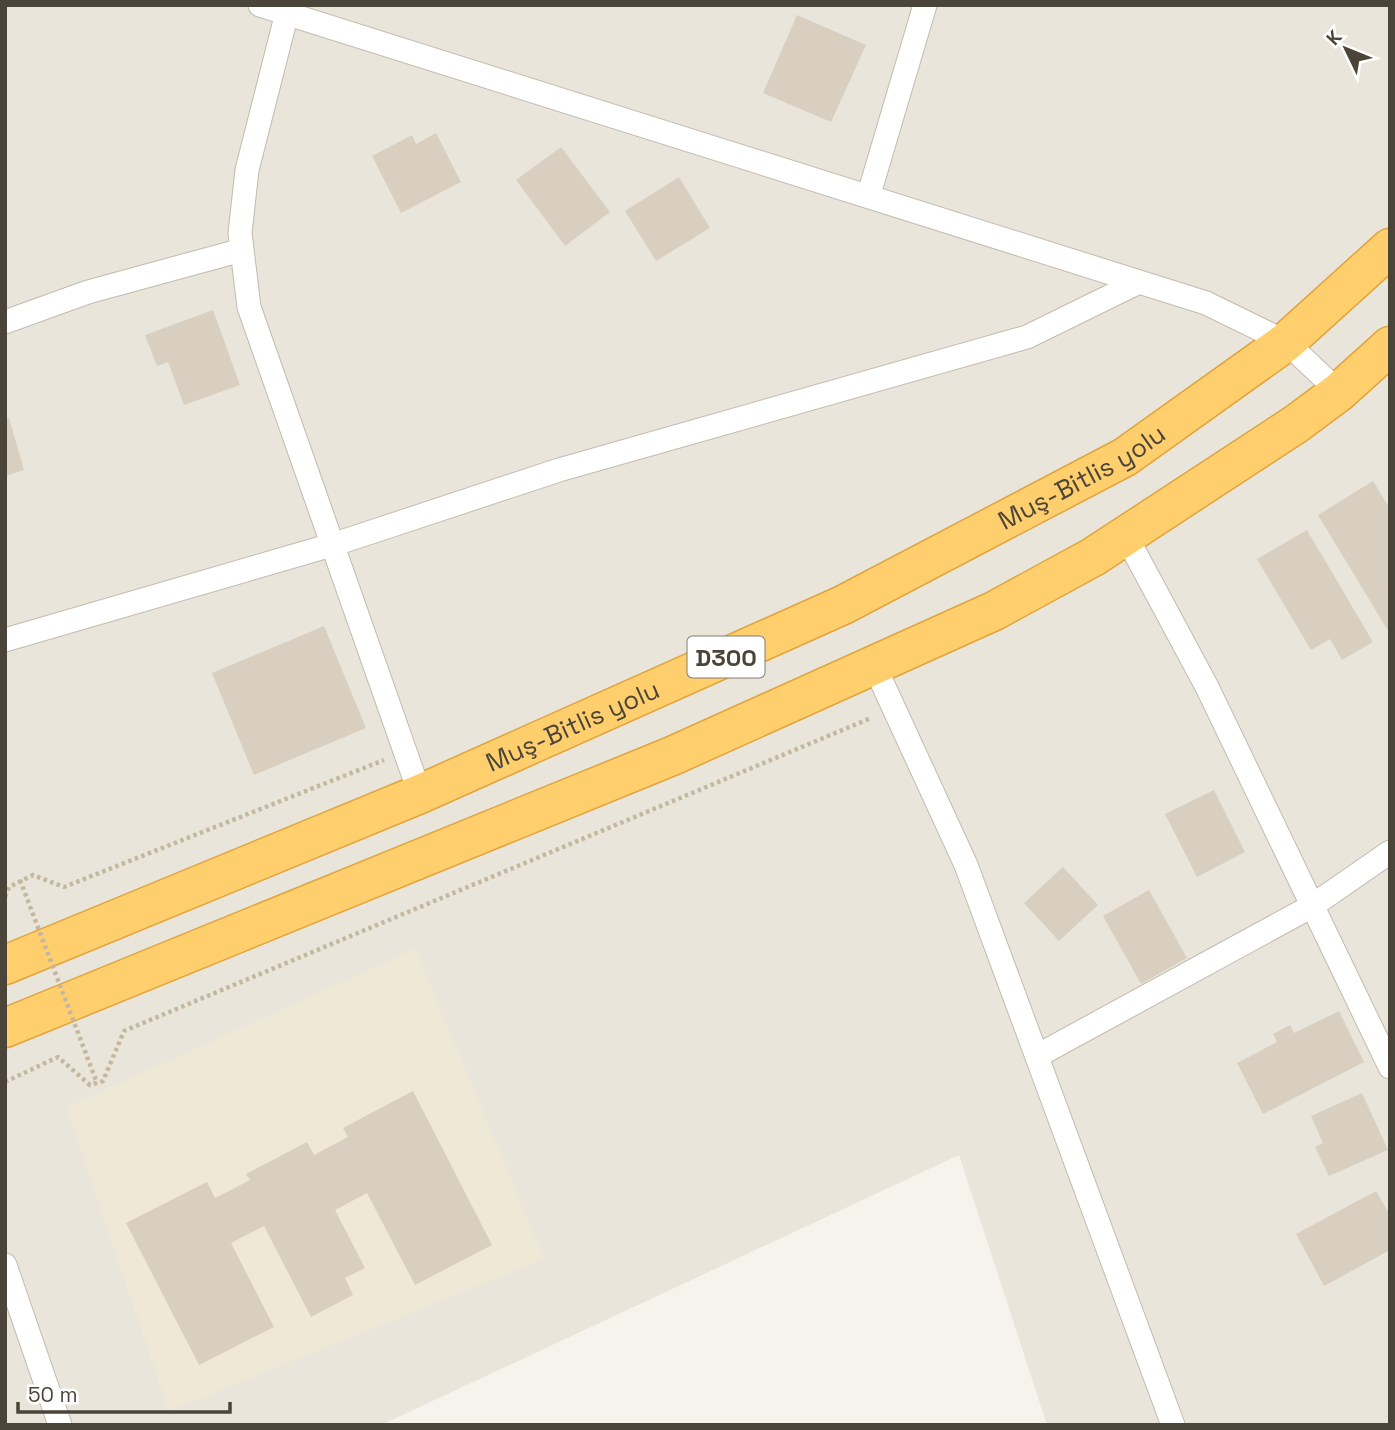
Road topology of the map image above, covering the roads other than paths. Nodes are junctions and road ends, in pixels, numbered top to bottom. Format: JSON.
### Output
{"nodes":[{"id":1,"x":260,"y":5,"type":"edge"},
{"id":2,"x":925,"y":5,"type":"edge"},
{"id":3,"x":288,"y":9,"type":"edge"},
{"id":4,"x":869,"y":194,"type":"junction"},
{"id":5,"x":1390,"y":248,"type":"edge"},
{"id":6,"x":242,"y":250,"type":"junction"},
{"id":7,"x":1139,"y":282,"type":"junction"},
{"id":8,"x":5,"y":322,"type":"edge"},
{"id":9,"x":1286,"y":342,"type":"junction"},
{"id":10,"x":1390,"y":346,"type":"edge"},
{"id":11,"x":1339,"y":392,"type":"junction"},
{"id":12,"x":1126,"y":536,"type":"junction"},
{"id":13,"x":335,"y":544,"type":"junction"},
{"id":14,"x":5,"y":640,"type":"edge"},
{"id":15,"x":874,"y":665,"type":"junction"},
{"id":16,"x":420,"y":794,"type":"junction"},
{"id":17,"x":1390,"y":852,"type":"edge"},
{"id":18,"x":1312,"y":906,"type":"junction"},
{"id":19,"x":5,"y":965,"type":"edge"},
{"id":20,"x":5,"y":1028,"type":"edge"},
{"id":21,"x":1037,"y":1056,"type":"junction"},
{"id":22,"x":1390,"y":1067,"type":"edge"},
{"id":23,"x":5,"y":1265,"type":"edge"},
{"id":24,"x":60,"y":1425,"type":"edge"},
{"id":25,"x":1173,"y":1425,"type":"edge"}],
"edges":[{"from":1,"to":3,"type":"street"},
{"from":2,"to":4,"type":"street"},
{"from":3,"to":4,"type":"street"},
{"from":3,"to":6,"type":"street"},
{"from":4,"to":7,"type":"street"},
{"from":5,"to":9,"type":"highway","name":"Muş-Bitlis yolu","number":"D300"},
{"from":6,"to":8,"type":"street"},
{"from":6,"to":13,"type":"street"},
{"from":7,"to":9,"type":"street"},
{"from":7,"to":13,"type":"street"},
{"from":9,"to":11,"type":"street"},
{"from":9,"to":16,"type":"highway","name":"Muş-Bitlis yolu","number":"D300"},
{"from":10,"to":11,"type":"highway","number":"D300"},
{"from":11,"to":12,"type":"highway","number":"D300"},
{"from":12,"to":15,"type":"highway","number":"D300"},
{"from":12,"to":18,"type":"street"},
{"from":13,"to":14,"type":"street"},
{"from":13,"to":16,"type":"street"},
{"from":15,"to":20,"type":"highway","number":"D300"},
{"from":15,"to":21,"type":"street"},
{"from":16,"to":19,"type":"highway","name":"Muş-Bitlis yolu","number":"D300"},
{"from":17,"to":18,"type":"street"},
{"from":18,"to":21,"type":"street"},
{"from":18,"to":22,"type":"street"},
{"from":21,"to":25,"type":"street"},
{"from":23,"to":24,"type":"street"}]}
